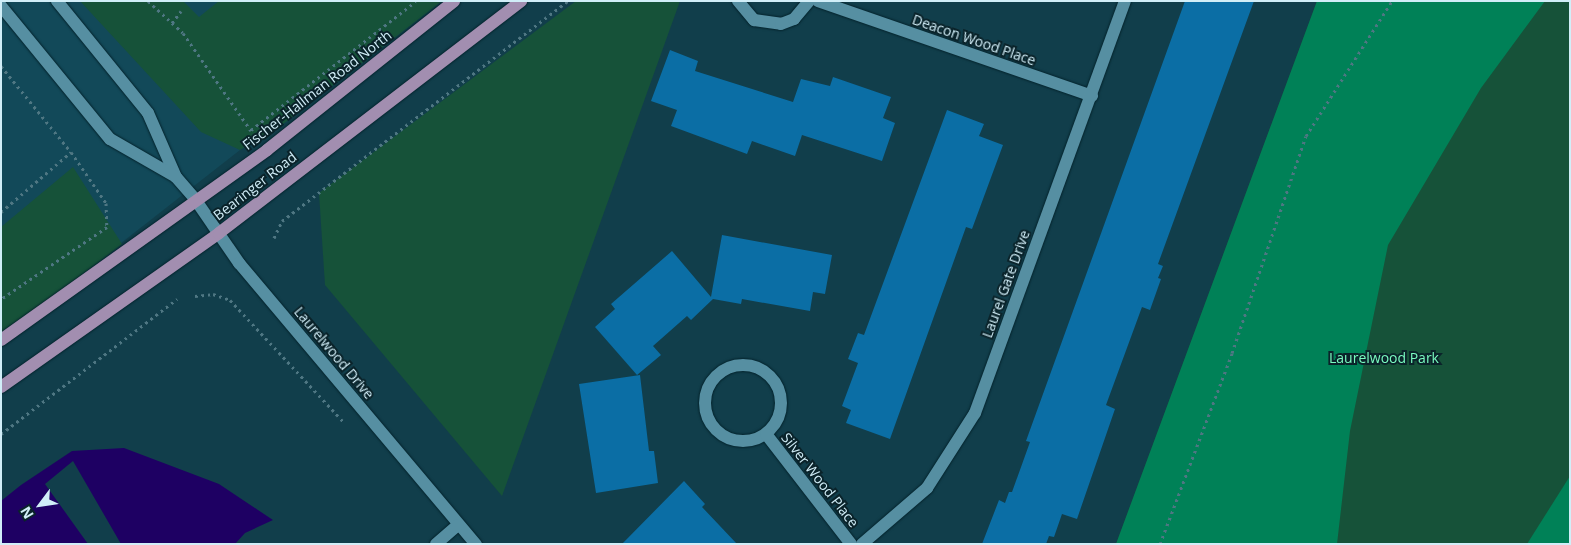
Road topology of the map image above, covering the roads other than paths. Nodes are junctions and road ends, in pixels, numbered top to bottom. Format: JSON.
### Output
{"nodes":[{"id":1,"x":57,"y":1,"type":"edge"},
{"id":2,"x":454,"y":1,"type":"edge"},
{"id":3,"x":521,"y":1,"type":"edge"},
{"id":4,"x":738,"y":1,"type":"edge"},
{"id":5,"x":809,"y":1,"type":"edge"},
{"id":6,"x":818,"y":1,"type":"edge"},
{"id":7,"x":1125,"y":1,"type":"edge"},
{"id":8,"x":1,"y":6,"type":"edge"},
{"id":9,"x":1092,"y":96,"type":"junction"},
{"id":10,"x":176,"y":177,"type":"junction"},
{"id":11,"x":195,"y":199,"type":"junction"},
{"id":12,"x":219,"y":233,"type":"junction"},
{"id":13,"x":1,"y":340,"type":"edge"},
{"id":14,"x":1,"y":387,"type":"edge"},
{"id":15,"x":766,"y":434,"type":"junction"},
{"id":16,"x":458,"y":525,"type":"junction"},
{"id":17,"x":436,"y":544,"type":"edge"},
{"id":18,"x":476,"y":544,"type":"edge"},
{"id":19,"x":851,"y":544,"type":"edge"},
{"id":20,"x":862,"y":544,"type":"edge"}],
"edges":[{"from":1,"to":10,"type":"street","name":"Laurelwood Drive"},
{"from":2,"to":11,"type":"main road","name":"Fischer-Hallman Road North"},
{"from":3,"to":12,"type":"main road","name":"Bearinger Road"},
{"from":4,"to":5,"type":"street"},
{"from":6,"to":9,"type":"street","name":"Deacon Wood Place"},
{"from":7,"to":9,"type":"street","name":"Laurel Gate Drive"},
{"from":8,"to":10,"type":"street","name":"Laurelwood Drive"},
{"from":9,"to":20,"type":"street","name":"Laurel Gate Drive"},
{"from":10,"to":11,"type":"street","name":"Laurelwood Drive"},
{"from":11,"to":12,"type":"street","name":"Laurelwood Drive"},
{"from":11,"to":13,"type":"main road","name":"Bearinger Road"},
{"from":12,"to":14,"type":"main road","name":"Bearinger Road"},
{"from":12,"to":16,"type":"street","name":"Laurelwood Drive"},
{"from":15,"to":15,"type":"street","name":"Silver Wood Place"},
{"from":15,"to":19,"type":"street","name":"Silver Wood Place"},
{"from":16,"to":17,"type":"street"},
{"from":16,"to":18,"type":"street","name":"Laurelwood Drive"}]}
